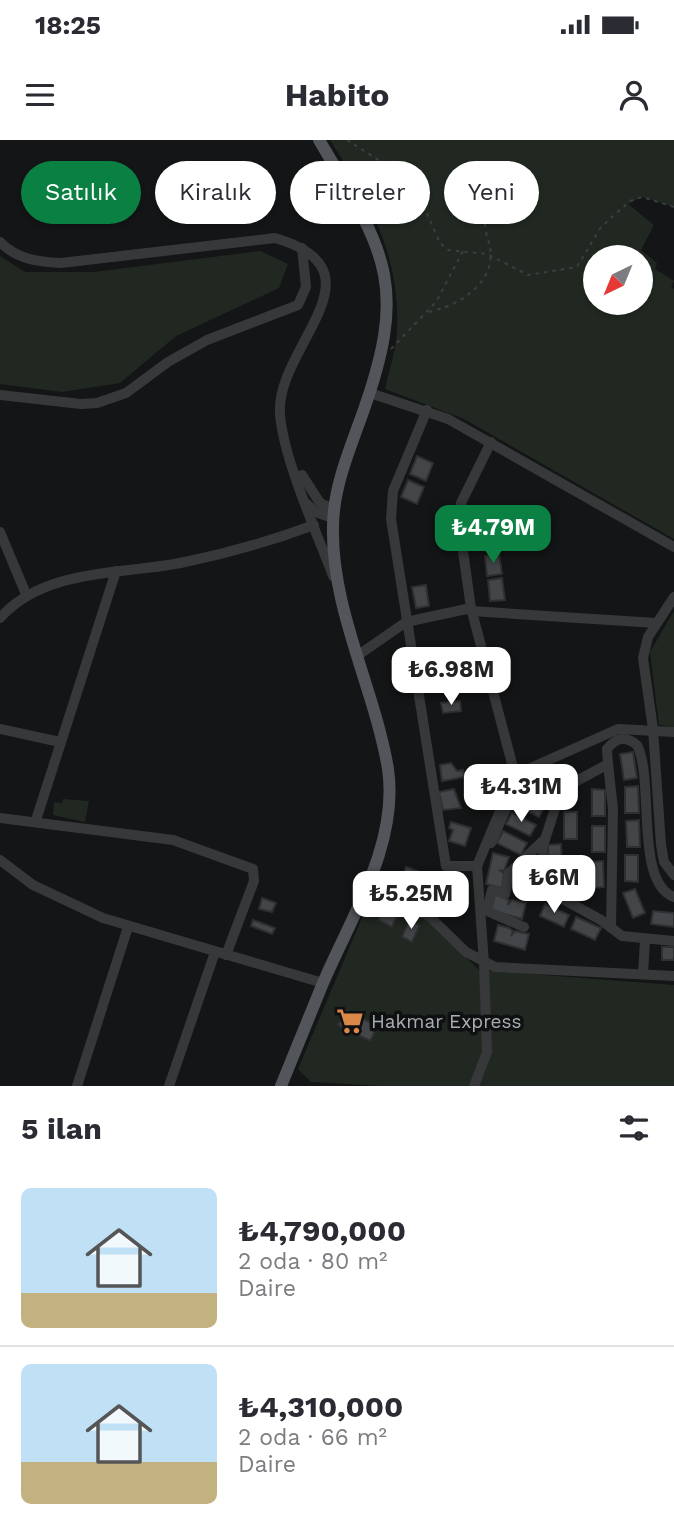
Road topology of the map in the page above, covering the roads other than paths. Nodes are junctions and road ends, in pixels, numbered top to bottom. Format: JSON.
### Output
{"nodes":[{"id":1,"x":319,"y":140,"type":"edge"},
{"id":2,"x":0,"y":242,"type":"edge"},
{"id":3,"x":302,"y":248,"type":"junction"},
{"id":4,"x":370,"y":393,"type":"junction"},
{"id":5,"x":0,"y":395,"type":"edge"},
{"id":6,"x":427,"y":410,"type":"junction"},
{"id":7,"x":491,"y":442,"type":"junction"},
{"id":8,"x":291,"y":456,"type":"junction"},
{"id":9,"x":306,"y":503,"type":"junction"},
{"id":10,"x":333,"y":514,"type":"junction"},
{"id":11,"x":314,"y":525,"type":"junction"},
{"id":12,"x":0,"y":532,"type":"edge"},
{"id":13,"x":674,"y":547,"type":"edge"},
{"id":14,"x":116,"y":571,"type":"junction"},
{"id":15,"x":26,"y":594,"type":"junction"},
{"id":16,"x":674,"y":597,"type":"edge"},
{"id":17,"x":471,"y":609,"type":"junction"},
{"id":18,"x":346,"y":611,"type":"junction"},
{"id":19,"x":0,"y":618,"type":"edge"},
{"id":20,"x":406,"y":622,"type":"junction"},
{"id":21,"x":656,"y":623,"type":"junction"},
{"id":22,"x":357,"y":656,"type":"junction"},
{"id":23,"x":653,"y":729,"type":"junction"},
{"id":24,"x":0,"y":730,"type":"edge"},
{"id":25,"x":674,"y":732,"type":"edge"},
{"id":26,"x":60,"y":742,"type":"junction"},
{"id":27,"x":608,"y":764,"type":"junction"},
{"id":28,"x":515,"y":775,"type":"junction"},
{"id":29,"x":561,"y":793,"type":"junction"},
{"id":30,"x":0,"y":818,"type":"edge"},
{"id":31,"x":36,"y":820,"type":"junction"},
{"id":32,"x":544,"y":840,"type":"junction"},
{"id":33,"x":491,"y":843,"type":"dead end"},
{"id":34,"x":0,"y":860,"type":"edge"},
{"id":35,"x":477,"y":866,"type":"junction"},
{"id":36,"x":674,"y":875,"type":"edge"},
{"id":37,"x":365,"y":888,"type":"junction"},
{"id":38,"x":674,"y":897,"type":"edge"},
{"id":39,"x":128,"y":927,"type":"junction"},
{"id":40,"x":524,"y":927,"type":"dead end"},
{"id":41,"x":611,"y":928,"type":"junction"},
{"id":42,"x":645,"y":940,"type":"junction"},
{"id":43,"x":674,"y":941,"type":"edge"},
{"id":44,"x":220,"y":953,"type":"junction"},
{"id":45,"x":484,"y":963,"type":"junction"},
{"id":46,"x":643,"y":974,"type":"junction"},
{"id":47,"x":674,"y":976,"type":"edge"},
{"id":48,"x":323,"y":983,"type":"junction"},
{"id":49,"x":77,"y":1086,"type":"edge"},
{"id":50,"x":169,"y":1086,"type":"edge"},
{"id":51,"x":281,"y":1086,"type":"edge"},
{"id":52,"x":474,"y":1086,"type":"edge"}],
"edges":[{"from":1,"to":4,"type":"main road"},
{"from":2,"to":3,"type":"street"},
{"from":3,"to":5,"type":"street"},
{"from":3,"to":8,"type":"street"},
{"from":4,"to":6,"type":"street"},
{"from":4,"to":10,"type":"main road"},
{"from":6,"to":7,"type":"street"},
{"from":6,"to":20,"type":"street"},
{"from":7,"to":13,"type":"street"},
{"from":7,"to":17,"type":"street"},
{"from":8,"to":9,"type":"street"},
{"from":8,"to":10,"type":"street"},
{"from":9,"to":10,"type":"street"},
{"from":9,"to":11,"type":"street"},
{"from":10,"to":18,"type":"main road"},
{"from":11,"to":14,"type":"street"},
{"from":11,"to":18,"type":"street"},
{"from":12,"to":15,"type":"street"},
{"from":14,"to":15,"type":"street"},
{"from":14,"to":26,"type":"street"},
{"from":15,"to":19,"type":"street"},
{"from":16,"to":21,"type":"street"},
{"from":17,"to":20,"type":"street"},
{"from":17,"to":21,"type":"street"},
{"from":17,"to":28,"type":"street"},
{"from":18,"to":22,"type":"main road"},
{"from":20,"to":22,"type":"street"},
{"from":20,"to":35,"type":"street"},
{"from":21,"to":23,"type":"street"},
{"from":22,"to":37,"type":"main road"},
{"from":23,"to":25,"type":"street"},
{"from":23,"to":28,"type":"street"},
{"from":23,"to":36,"type":"street"},
{"from":24,"to":26,"type":"street"},
{"from":26,"to":31,"type":"street"},
{"from":27,"to":29,"type":"street"},
{"from":27,"to":38,"type":"street"},
{"from":27,"to":41,"type":"street"},
{"from":28,"to":35,"type":"street"},
{"from":29,"to":32,"type":"street"},
{"from":29,"to":33,"type":"street"},
{"from":30,"to":31,"type":"street"},
{"from":31,"to":44,"type":"street"},
{"from":32,"to":40,"type":"street"},
{"from":32,"to":41,"type":"street"},
{"from":34,"to":39,"type":"street"},
{"from":35,"to":45,"type":"street"},
{"from":37,"to":45,"type":"street"},
{"from":37,"to":48,"type":"main road"},
{"from":39,"to":44,"type":"street"},
{"from":39,"to":49,"type":"street"},
{"from":41,"to":42,"type":"street"},
{"from":42,"to":43,"type":"street"},
{"from":42,"to":46,"type":"street"},
{"from":44,"to":48,"type":"street"},
{"from":44,"to":50,"type":"street"},
{"from":45,"to":46,"type":"street"},
{"from":45,"to":52,"type":"street"},
{"from":46,"to":47,"type":"street"},
{"from":48,"to":51,"type":"main road"}]}
